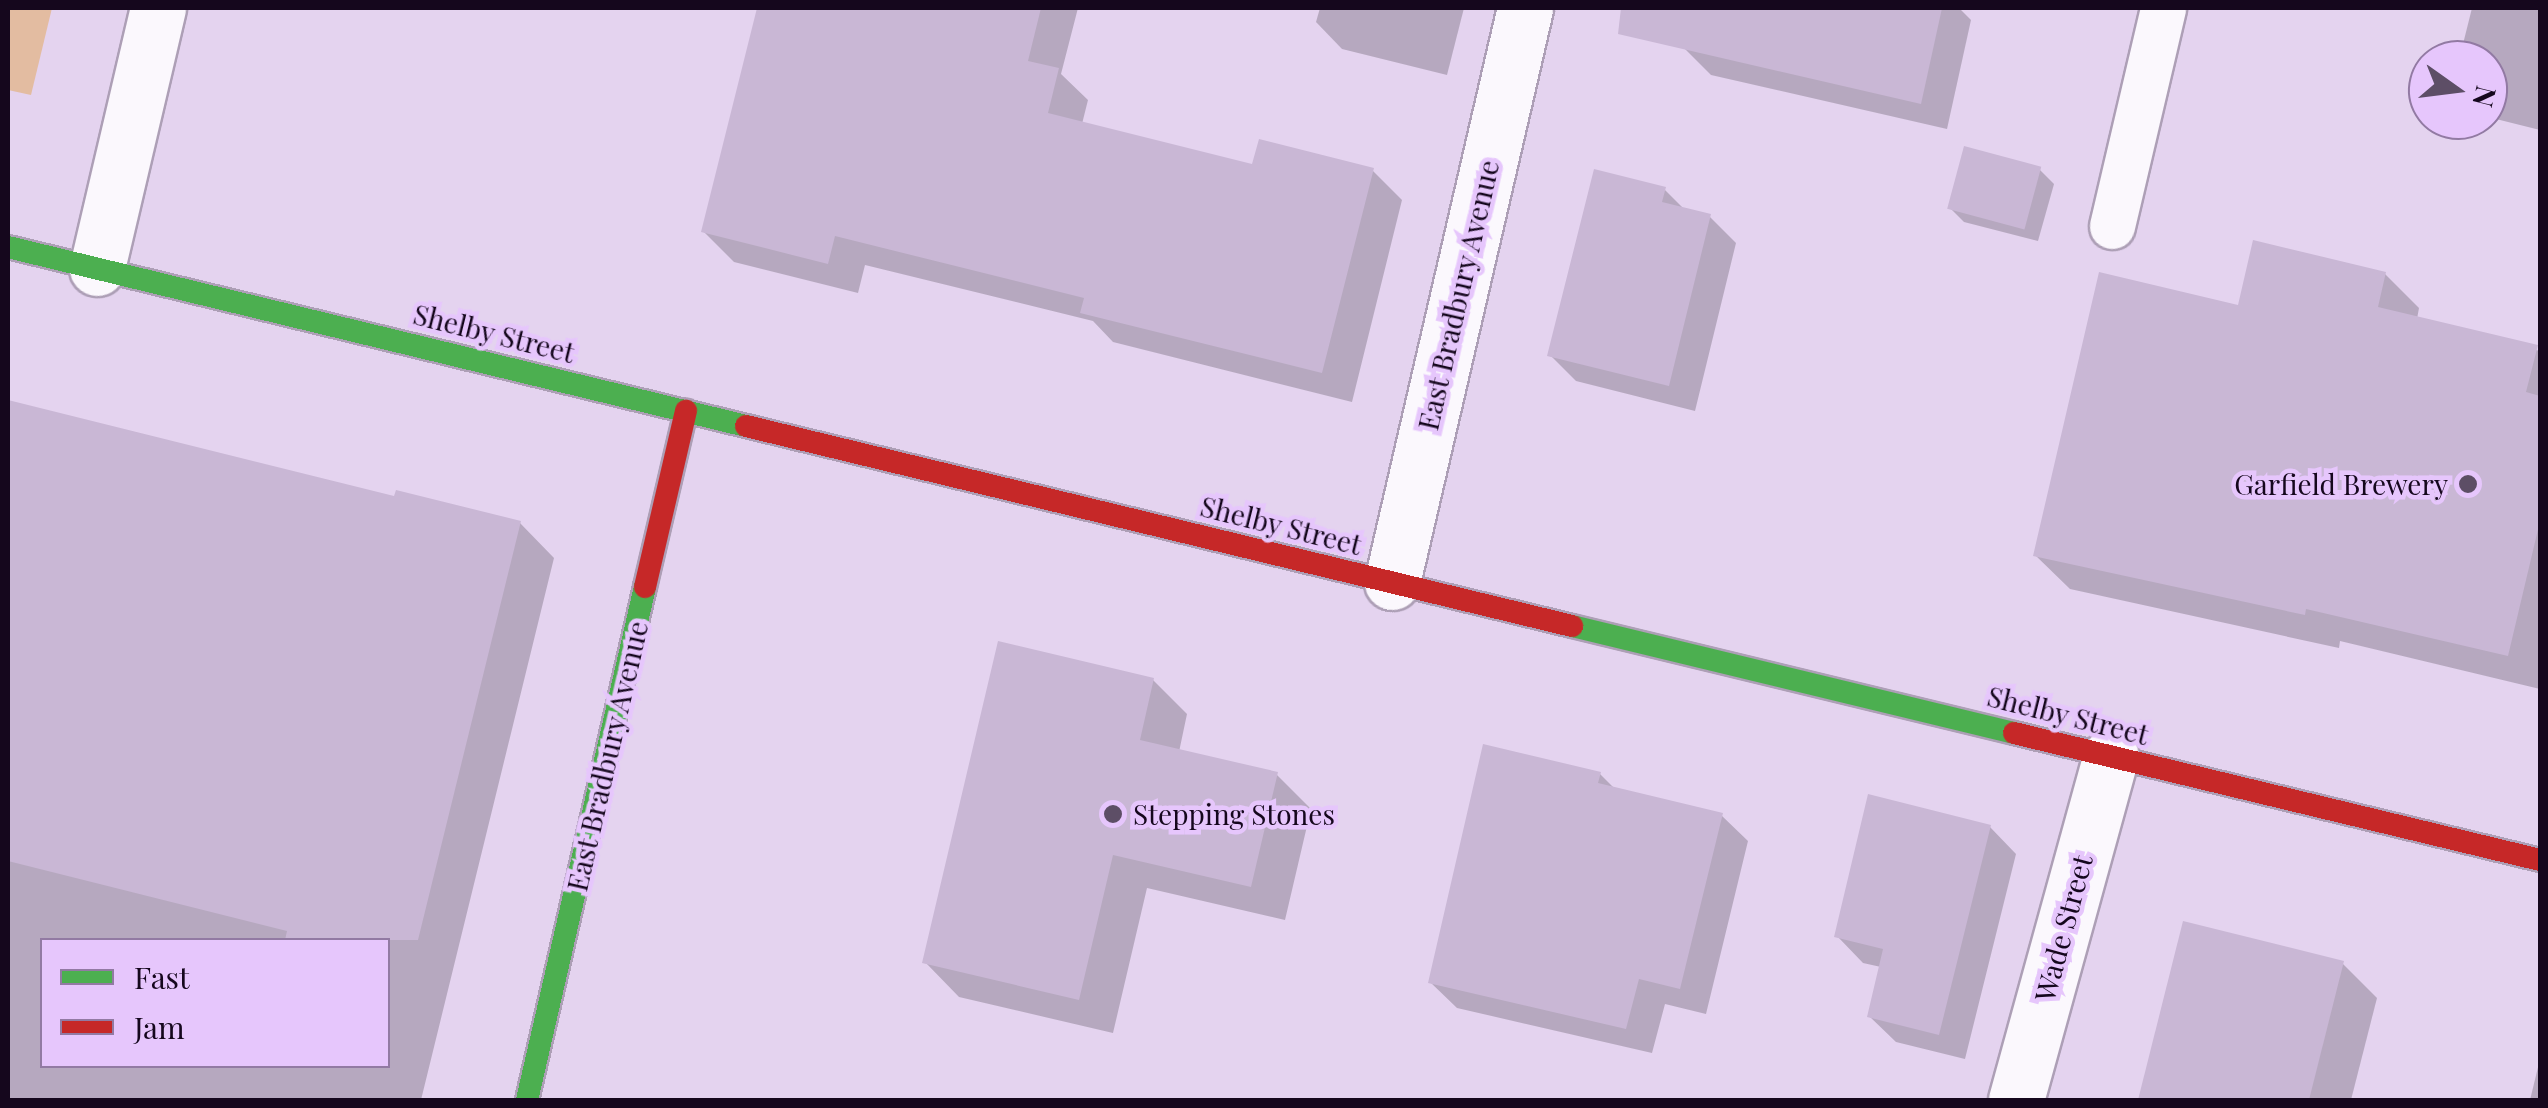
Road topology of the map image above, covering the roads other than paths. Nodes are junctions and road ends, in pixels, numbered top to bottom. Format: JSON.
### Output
{"nodes":[{"id":1,"x":158,"y":8,"type":"edge"},
{"id":2,"x":1525,"y":8,"type":"edge"},
{"id":3,"x":2163,"y":8,"type":"edge"},
{"id":4,"x":2112,"y":226,"type":"dead end"},
{"id":5,"x":9,"y":254,"type":"edge"},
{"id":6,"x":97,"y":268,"type":"junction"},
{"id":7,"x":686,"y":411,"type":"junction"},
{"id":8,"x":1392,"y":582,"type":"junction"},
{"id":9,"x":2110,"y":756,"type":"junction"},
{"id":10,"x":2540,"y":860,"type":"edge"},
{"id":11,"x":526,"y":1100,"type":"edge"},
{"id":12,"x":2016,"y":1100,"type":"edge"}],
"edges":[{"from":1,"to":6,"type":"street"},
{"from":2,"to":8,"type":"street","name":"East Bradbury Avenue"},
{"from":3,"to":4,"type":"lane"},
{"from":5,"to":6,"type":"main road","name":"Shelby Street"},
{"from":6,"to":7,"type":"main road","name":"Shelby Street"},
{"from":7,"to":8,"type":"main road","name":"Shelby Street"},
{"from":7,"to":11,"type":"main road","name":"East Bradbury Avenue"},
{"from":8,"to":9,"type":"main road","name":"Shelby Street"},
{"from":9,"to":10,"type":"main road","name":"Shelby Street"},
{"from":9,"to":12,"type":"street","name":"Wade Street"}]}
